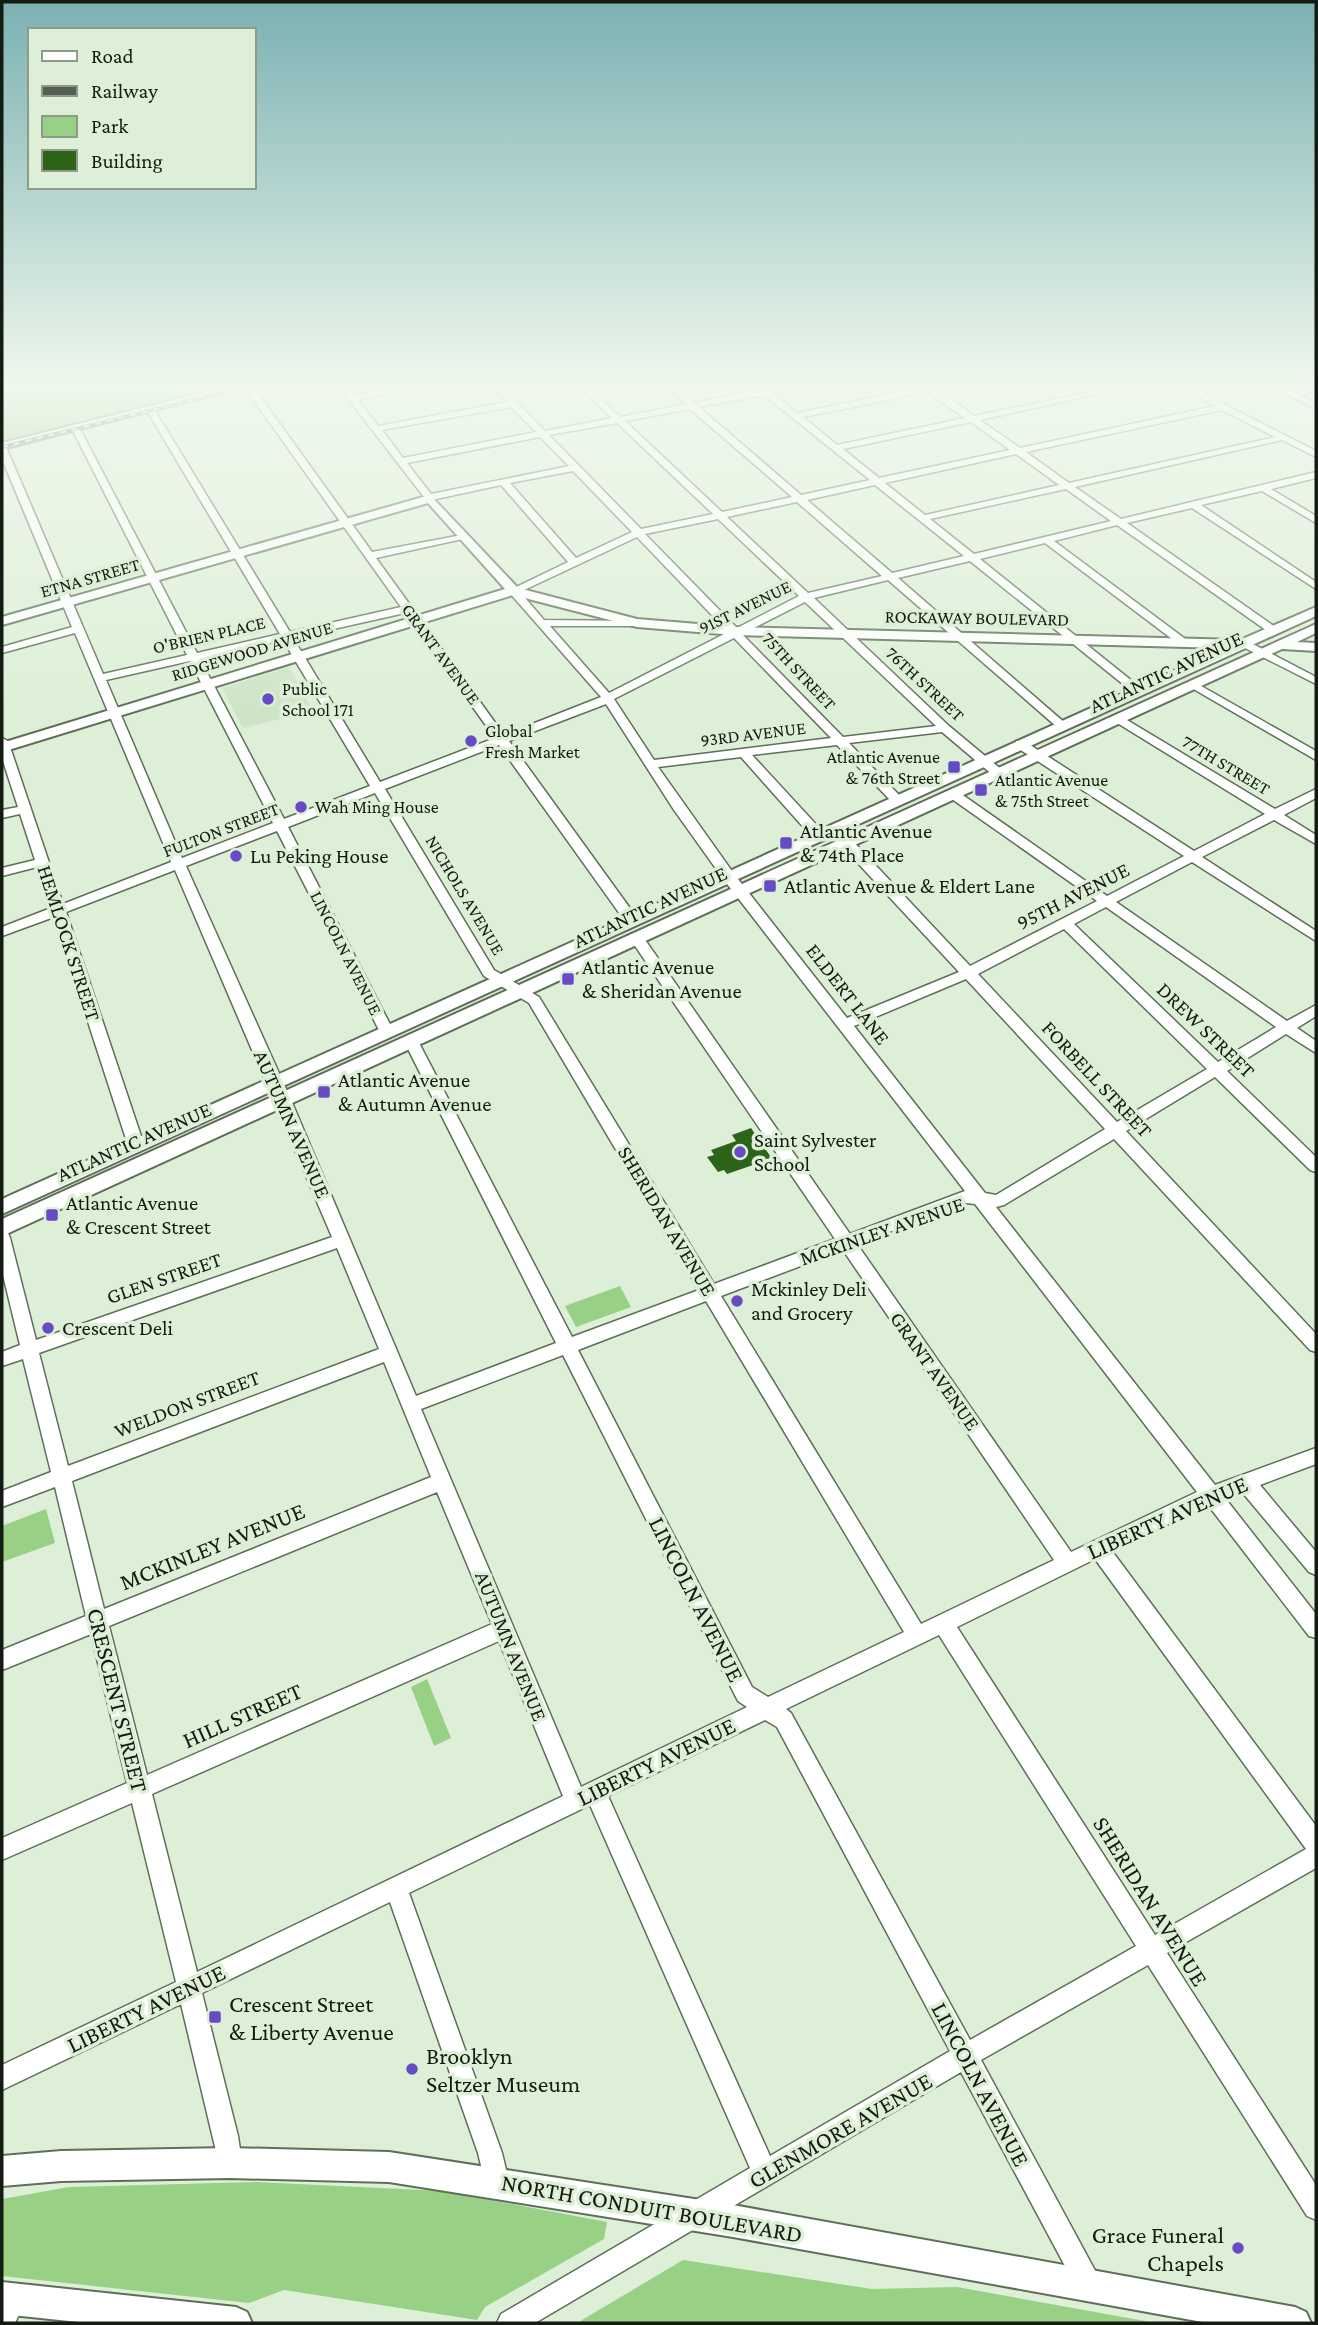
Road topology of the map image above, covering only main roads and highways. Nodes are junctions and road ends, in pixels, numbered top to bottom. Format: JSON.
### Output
{"nodes":[{"id":1,"x":430,"y":499,"type":"joint"},
{"id":2,"x":513,"y":591,"type":"junction"},
{"id":3,"x":1316,"y":611,"type":"edge"},
{"id":4,"x":2,"y":621,"type":"edge"},
{"id":5,"x":1316,"y":628,"type":"edge"},
{"id":6,"x":1245,"y":644,"type":"junction"},
{"id":7,"x":1278,"y":645,"type":"junction"},
{"id":8,"x":1316,"y":647,"type":"edge"},
{"id":9,"x":3,"y":746,"type":"edge"},
{"id":10,"x":735,"y":883,"type":"junction"},
{"id":11,"x":634,"y":929,"type":"junction"},
{"id":12,"x":279,"y":1091,"type":"junction"},
{"id":13,"x":2,"y":1207,"type":"edge"},
{"id":14,"x":2,"y":1228,"type":"edge"},
{"id":15,"x":2,"y":2171,"type":"edge"},
{"id":16,"x":5,"y":2307,"type":"edge"},
{"id":17,"x":236,"y":2323,"type":"edge"},
{"id":18,"x":1295,"y":2323,"type":"edge"}],
"edges":[{"from":1,"to":2,"type":"main road","name":"ELDERT LANE"},
{"from":1,"to":4,"type":"main road","name":"ETNA STREET"},
{"from":2,"to":6,"type":"main road","name":"ROCKAWAY BOULEVARD"},
{"from":2,"to":9,"type":"main road","name":"RIDGEWOOD AVENUE"},
{"from":3,"to":6,"type":"main road","name":"ATLANTIC AVENUE"},
{"from":5,"to":7,"type":"main road","name":"ATLANTIC AVENUE"},
{"from":6,"to":7,"type":"main road","name":"ROCKAWAY BOULEVARD"},
{"from":6,"to":10,"type":"main road","name":"ATLANTIC AVENUE"},
{"from":7,"to":8,"type":"main road","name":"ROCKAWAY BOULEVARD"},
{"from":7,"to":10,"type":"main road","name":"ATLANTIC AVENUE"},
{"from":10,"to":11,"type":"main road","name":"ATLANTIC AVENUE"},
{"from":11,"to":12,"type":"main road","name":"ATLANTIC AVENUE"},
{"from":11,"to":12,"type":"main road","name":"ATLANTIC AVENUE"},
{"from":12,"to":13,"type":"main road","name":"ATLANTIC AVENUE"},
{"from":12,"to":14,"type":"main road","name":"ATLANTIC AVENUE"},
{"from":15,"to":18,"type":"main road","name":"NORTH CONDUIT BOULEVARD"},
{"from":16,"to":17,"type":"main road"}]}
